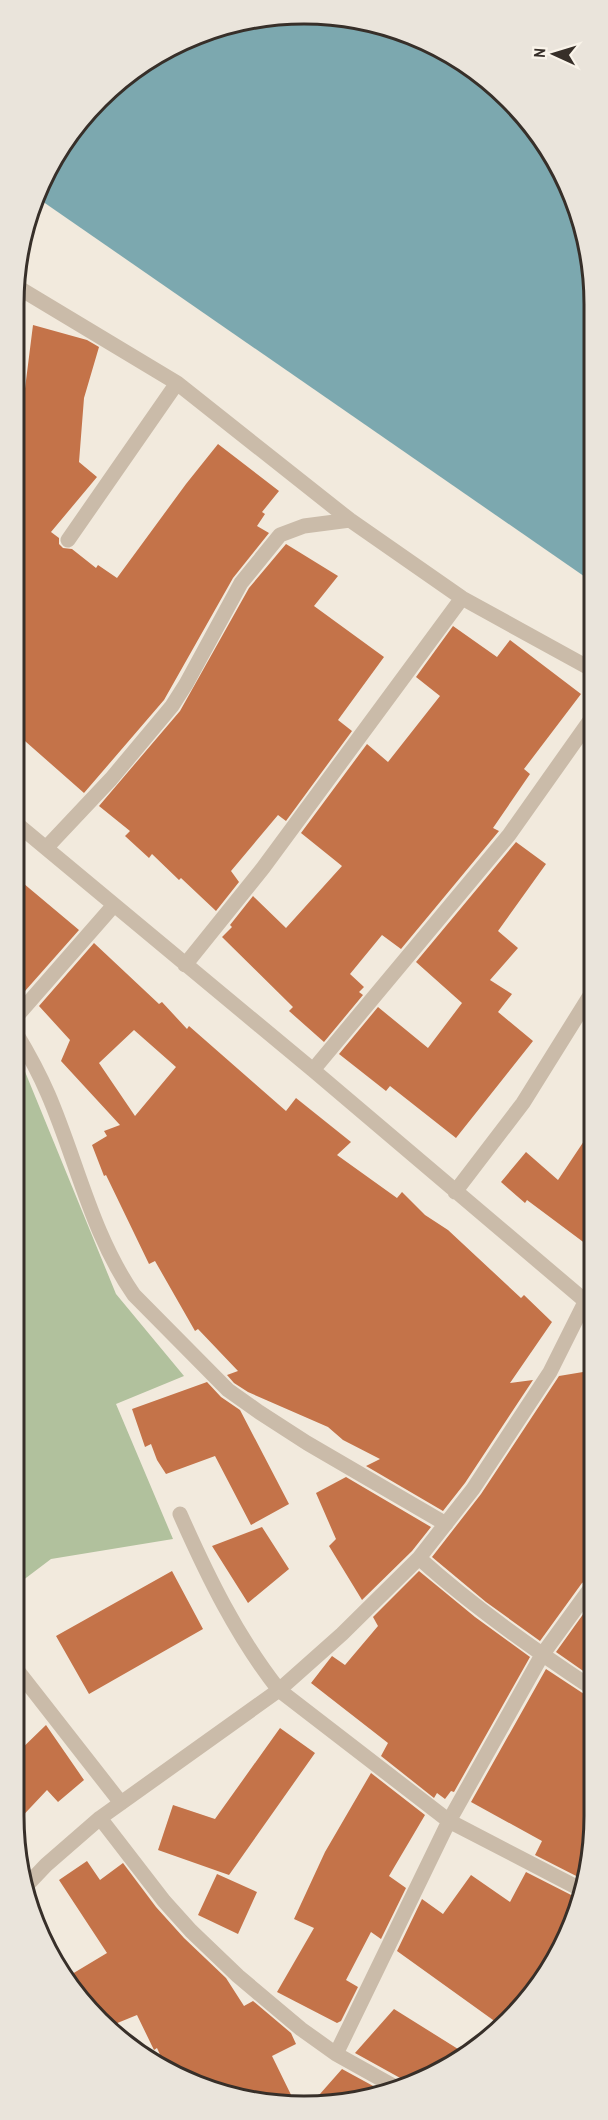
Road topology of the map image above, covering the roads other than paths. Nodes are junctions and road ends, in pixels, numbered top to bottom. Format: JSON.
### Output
{"nodes":[{"id":1,"x":25,"y":291,"type":"edge"},
{"id":2,"x":177,"y":383,"type":"junction"},
{"id":3,"x":350,"y":520,"type":"junction"},
{"id":4,"x":68,"y":540,"type":"dead end"},
{"id":5,"x":462,"y":598,"type":"junction"},
{"id":6,"x":584,"y":665,"type":"edge"},
{"id":7,"x":584,"y":729,"type":"edge"},
{"id":8,"x":24,"y":830,"type":"edge"},
{"id":9,"x":46,"y":848,"type":"junction"},
{"id":10,"x":114,"y":905,"type":"junction"},
{"id":11,"x":185,"y":965,"type":"junction"},
{"id":12,"x":584,"y":1005,"type":"edge"},
{"id":13,"x":24,"y":1008,"type":"edge"},
{"id":14,"x":24,"y":1048,"type":"edge"},
{"id":15,"x":314,"y":1070,"type":"junction"},
{"id":16,"x":455,"y":1192,"type":"junction"},
{"id":17,"x":584,"y":1296,"type":"edge"},
{"id":18,"x":584,"y":1307,"type":"edge"},
{"id":19,"x":180,"y":1514,"type":"dead end"},
{"id":20,"x":446,"y":1524,"type":"junction"},
{"id":21,"x":419,"y":1558,"type":"junction"},
{"id":22,"x":584,"y":1597,"type":"edge"},
{"id":23,"x":542,"y":1655,"type":"junction"},
{"id":24,"x":24,"y":1679,"type":"edge"},
{"id":25,"x":584,"y":1683,"type":"edge"},
{"id":26,"x":279,"y":1690,"type":"junction"},
{"id":27,"x":121,"y":1803,"type":"junction"},
{"id":28,"x":100,"y":1818,"type":"junction"},
{"id":29,"x":449,"y":1821,"type":"junction"},
{"id":30,"x":32,"y":1880,"type":"edge"},
{"id":31,"x":575,"y":1886,"type":"edge"},
{"id":32,"x":336,"y":2054,"type":"junction"},
{"id":33,"x":388,"y":2083,"type":"edge"}],
"edges":[{"from":1,"to":2,"type":"street"},
{"from":2,"to":3,"type":"street"},
{"from":2,"to":4,"type":"street"},
{"from":3,"to":5,"type":"street"},
{"from":3,"to":9,"type":"street"},
{"from":5,"to":6,"type":"street"},
{"from":5,"to":11,"type":"street"},
{"from":7,"to":15,"type":"street"},
{"from":8,"to":9,"type":"street"},
{"from":9,"to":10,"type":"street"},
{"from":10,"to":11,"type":"street"},
{"from":10,"to":13,"type":"street"},
{"from":11,"to":15,"type":"street"},
{"from":12,"to":16,"type":"street"},
{"from":14,"to":20,"type":"street"},
{"from":15,"to":16,"type":"street"},
{"from":16,"to":17,"type":"street"},
{"from":18,"to":20,"type":"street"},
{"from":19,"to":26,"type":"street"},
{"from":20,"to":21,"type":"street"},
{"from":21,"to":23,"type":"street"},
{"from":21,"to":26,"type":"street"},
{"from":22,"to":23,"type":"street"},
{"from":23,"to":25,"type":"street"},
{"from":23,"to":29,"type":"street"},
{"from":24,"to":27,"type":"street"},
{"from":26,"to":27,"type":"street"},
{"from":26,"to":29,"type":"street"},
{"from":27,"to":28,"type":"street"},
{"from":28,"to":30,"type":"street"},
{"from":28,"to":32,"type":"street"},
{"from":29,"to":31,"type":"street"},
{"from":29,"to":32,"type":"street"},
{"from":32,"to":33,"type":"street"}]}
